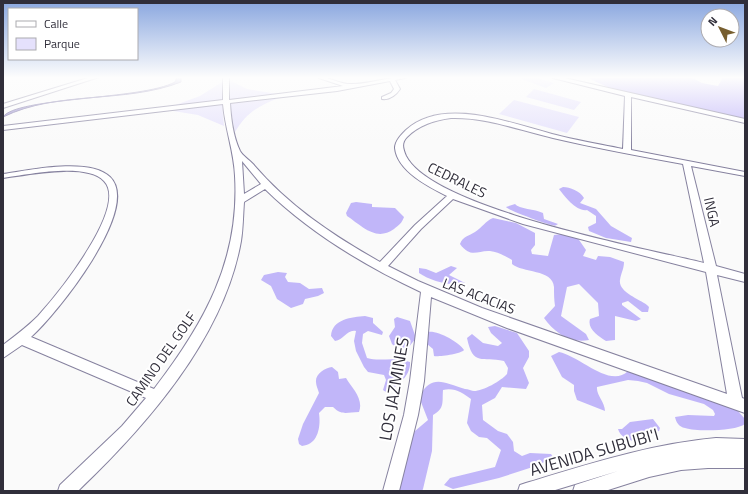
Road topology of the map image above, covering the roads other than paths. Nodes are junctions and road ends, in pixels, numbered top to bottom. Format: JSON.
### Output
{"nodes":[{"id":1,"x":22,"y":100,"type":"edge"},
{"id":2,"x":242,"y":100,"type":"edge"},
{"id":3,"x":628,"y":100,"type":"edge"},
{"id":4,"x":651,"y":100,"type":"edge"},
{"id":5,"x":226,"y":102,"type":"junction"},
{"id":6,"x":3,"y":106,"type":"edge"},
{"id":7,"x":745,"y":121,"type":"edge"},
{"id":8,"x":3,"y":128,"type":"edge"},
{"id":9,"x":627,"y":151,"type":"junction"},
{"id":10,"x":237,"y":153,"type":"junction"},
{"id":11,"x":686,"y":162,"type":"junction"},
{"id":12,"x":745,"y":174,"type":"edge"},
{"id":13,"x":3,"y":176,"type":"edge"},
{"id":14,"x":266,"y":185,"type":"junction"},
{"id":15,"x":452,"y":196,"type":"junction"},
{"id":16,"x":240,"y":201,"type":"junction"},
{"id":17,"x":381,"y":267,"type":"junction"},
{"id":18,"x":710,"y":269,"type":"junction"},
{"id":19,"x":745,"y":278,"type":"edge"},
{"id":20,"x":426,"y":292,"type":"junction"},
{"id":21,"x":22,"y":339,"type":"junction"},
{"id":22,"x":3,"y":352,"type":"edge"},
{"id":23,"x":156,"y":396,"type":"junction"},
{"id":24,"x":740,"y":404,"type":"edge"},
{"id":25,"x":745,"y":446,"type":"edge"},
{"id":26,"x":745,"y":460,"type":"edge"},
{"id":27,"x":66,"y":491,"type":"edge"},
{"id":28,"x":391,"y":491,"type":"edge"},
{"id":29,"x":526,"y":491,"type":"edge"},
{"id":30,"x":581,"y":491,"type":"edge"}],
"edges":[{"from":1,"to":6,"type":"street"},
{"from":2,"to":5,"type":"street"},
{"from":3,"to":9,"type":"street"},
{"from":4,"to":7,"type":"street"},
{"from":5,"to":8,"type":"street"},
{"from":5,"to":10,"type":"street","name":"CAMINO DEL GOLF"},
{"from":9,"to":11,"type":"street","name":"CEDRALES"},
{"from":9,"to":15,"type":"street","name":"CEDRALES"},
{"from":10,"to":14,"type":"street","name":"LAS ACACIAS"},
{"from":10,"to":16,"type":"street","name":"CAMINO DEL GOLF"},
{"from":11,"to":12,"type":"street","name":"CEDRALES"},
{"from":11,"to":18,"type":"street","name":"INGA"},
{"from":13,"to":21,"type":"street"},
{"from":14,"to":16,"type":"street"},
{"from":14,"to":17,"type":"street","name":"LAS ACACIAS"},
{"from":15,"to":17,"type":"street"},
{"from":15,"to":18,"type":"street","name":"CEDRALES"},
{"from":16,"to":23,"type":"street","name":"CAMINO DEL GOLF"},
{"from":17,"to":20,"type":"street","name":"LAS ACACIAS"},
{"from":18,"to":19,"type":"street","name":"CEDRALES"},
{"from":18,"to":24,"type":"street"},
{"from":20,"to":24,"type":"street","name":"LAS ACACIAS"},
{"from":20,"to":28,"type":"street","name":"LOS JAZMINES"},
{"from":21,"to":22,"type":"street"},
{"from":21,"to":23,"type":"street"},
{"from":23,"to":27,"type":"street","name":"CAMINO DEL GOLF"},
{"from":25,"to":29,"type":"street","name":"AVENIDA SUBUBI'I"},
{"from":26,"to":30,"type":"street"}]}
